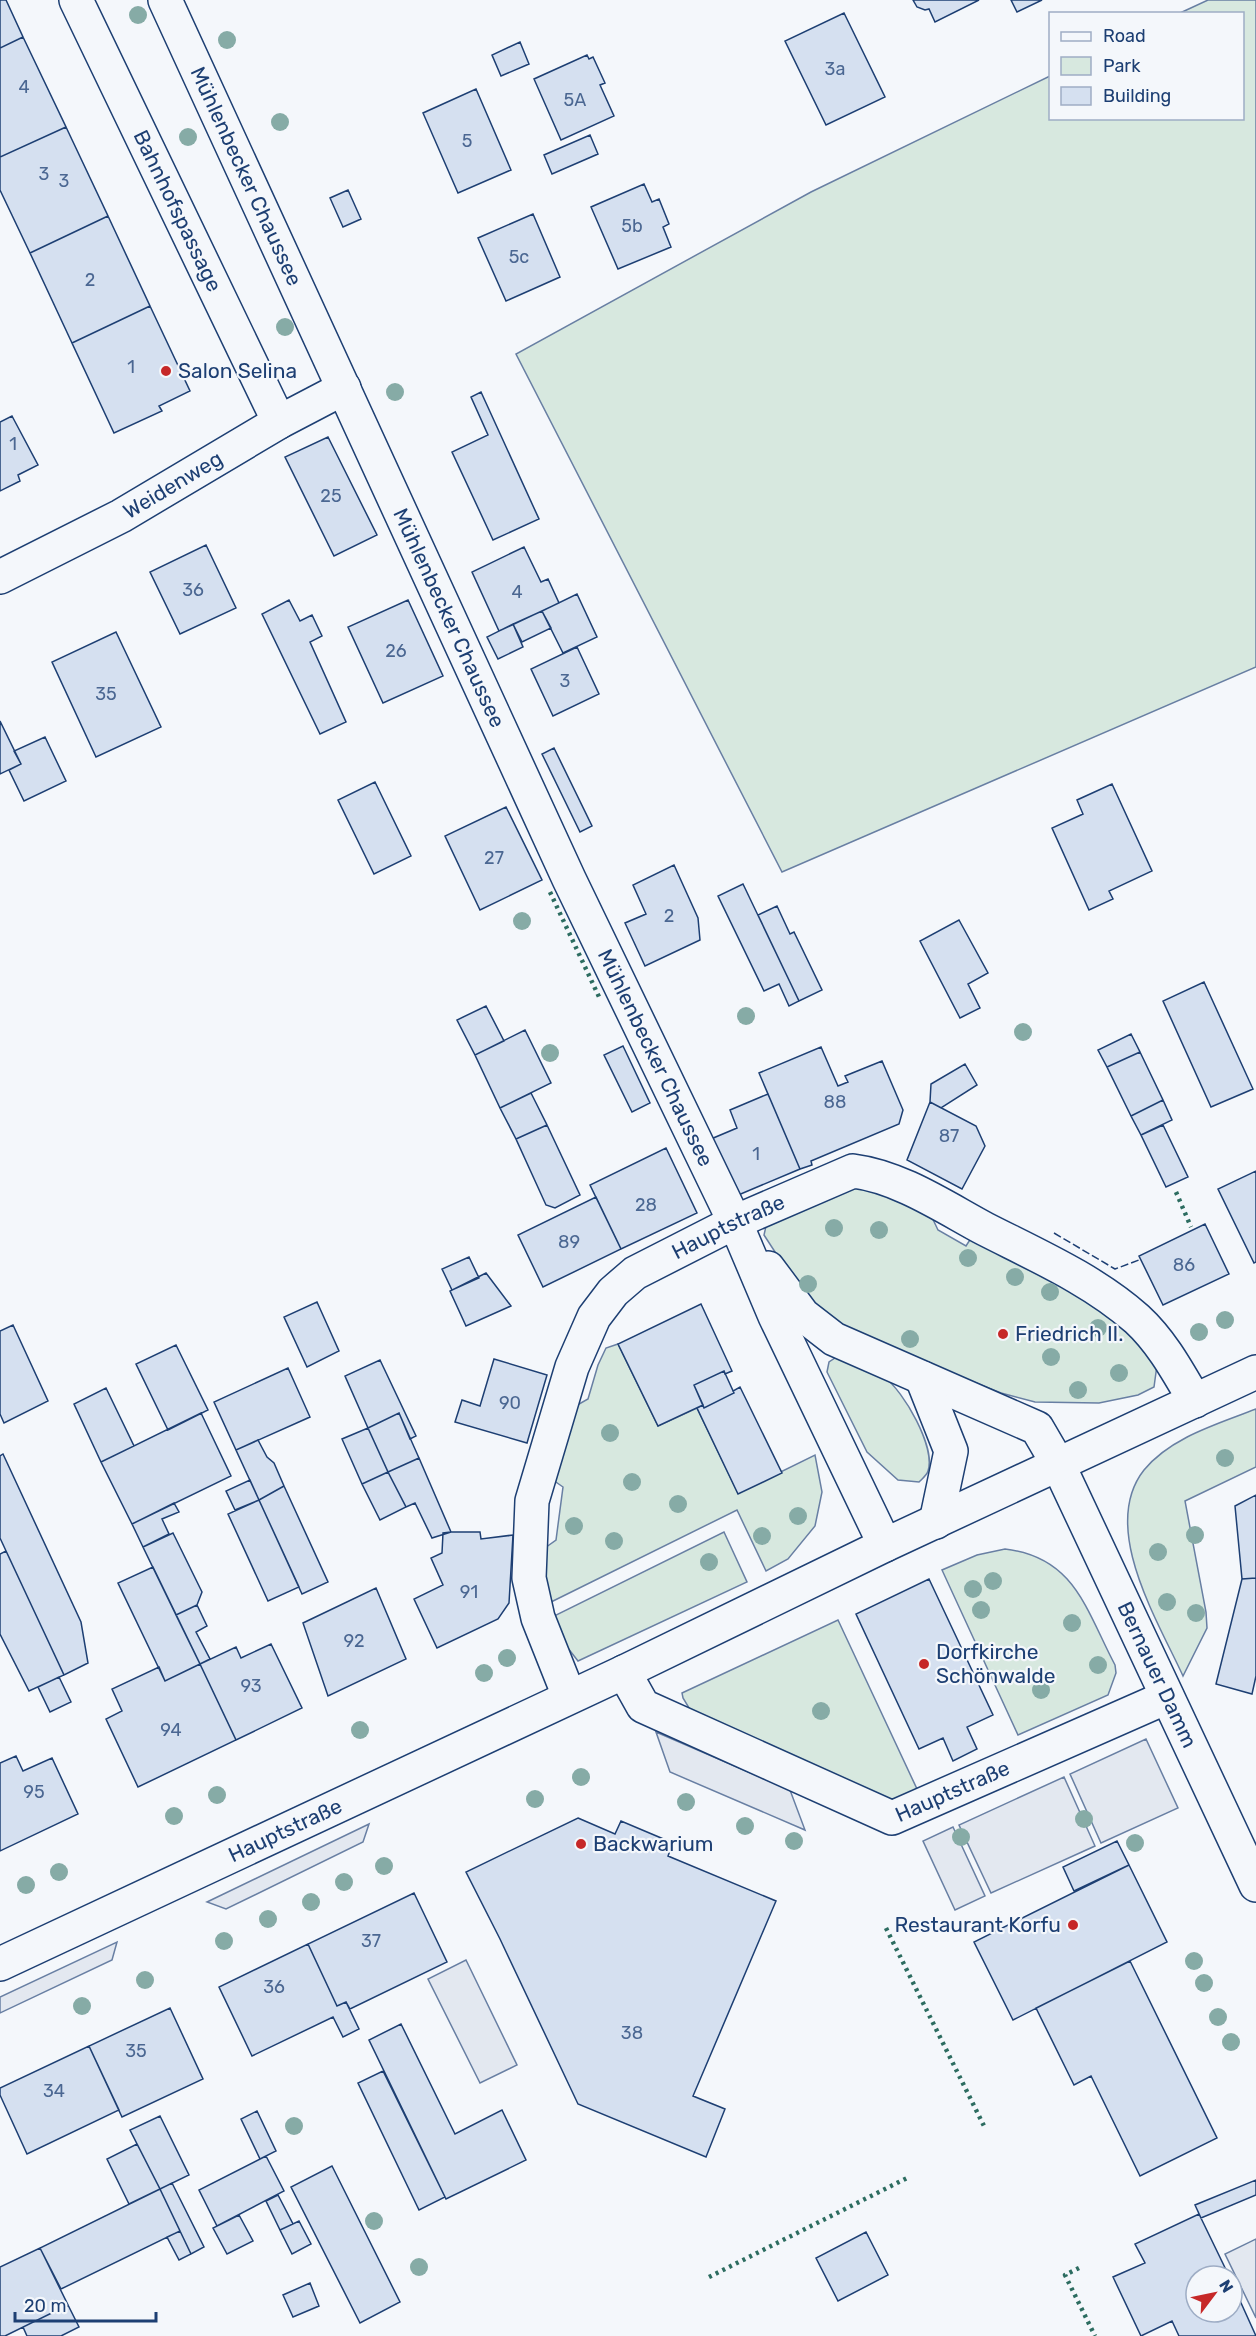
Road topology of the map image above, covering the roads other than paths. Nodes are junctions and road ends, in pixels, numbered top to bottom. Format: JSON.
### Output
{"nodes":[{"id":1,"x":76,"y":0,"type":"edge"},
{"id":2,"x":165,"y":0,"type":"edge"},
{"id":3,"x":344,"y":388,"type":"junction"},
{"id":4,"x":279,"y":422,"type":"junction"},
{"id":5,"x":0,"y":577,"type":"edge"},
{"id":6,"x":737,"y":1227,"type":"junction"},
{"id":7,"x":1256,"y":1372,"type":"edge"},
{"id":8,"x":922,"y":1378,"type":"junction"},
{"id":9,"x":1195,"y":1401,"type":"junction"},
{"id":10,"x":1058,"y":1464,"type":"junction"},
{"id":11,"x":936,"y":1522,"type":"junction"},
{"id":12,"x":885,"y":1545,"type":"junction"},
{"id":13,"x":624,"y":1672,"type":"junction"},
{"id":14,"x":569,"y":1696,"type":"junction"},
{"id":15,"x":1167,"y":1697,"type":"junction"},
{"id":16,"x":1256,"y":1885,"type":"edge"},
{"id":17,"x":0,"y":1964,"type":"edge"}],
"edges":[{"from":1,"to":4,"type":"main road","name":"Bahnhofspassage"},
{"from":2,"to":3,"type":"main road","name":"Mühlenbecker Chaussee"},
{"from":3,"to":4,"type":"main road","name":"Weidenweg"},
{"from":3,"to":6,"type":"main road","name":"Mühlenbecker Chaussee"},
{"from":4,"to":5,"type":"main road","name":"Weidenweg"},
{"from":6,"to":8,"type":"main road","name":"Mühlenbecker Chaussee"},
{"from":6,"to":9,"type":"main road","name":"Hauptstraße"},
{"from":6,"to":12,"type":"main road","name":"Mühlenbecker Chaussee"},
{"from":6,"to":14,"type":"main road","name":"Hauptstraße"},
{"from":7,"to":9,"type":"main road","name":"Hauptstraße"},
{"from":8,"to":10,"type":"main road","name":"Mühlenbecker Chaussee"},
{"from":8,"to":11,"type":"main road"},
{"from":9,"to":10,"type":"main road","name":"Hauptstraße"},
{"from":10,"to":11,"type":"main road","name":"Hauptstraße"},
{"from":10,"to":15,"type":"main road","name":"Bernauer Damm"},
{"from":11,"to":12,"type":"main road","name":"Hauptstraße"},
{"from":12,"to":13,"type":"main road","name":"Hauptstraße"},
{"from":13,"to":14,"type":"main road","name":"Hauptstraße"},
{"from":13,"to":15,"type":"main road","name":"Hauptstraße"},
{"from":14,"to":17,"type":"main road","name":"Hauptstraße"},
{"from":15,"to":16,"type":"main road","name":"Bernauer Damm"}]}
